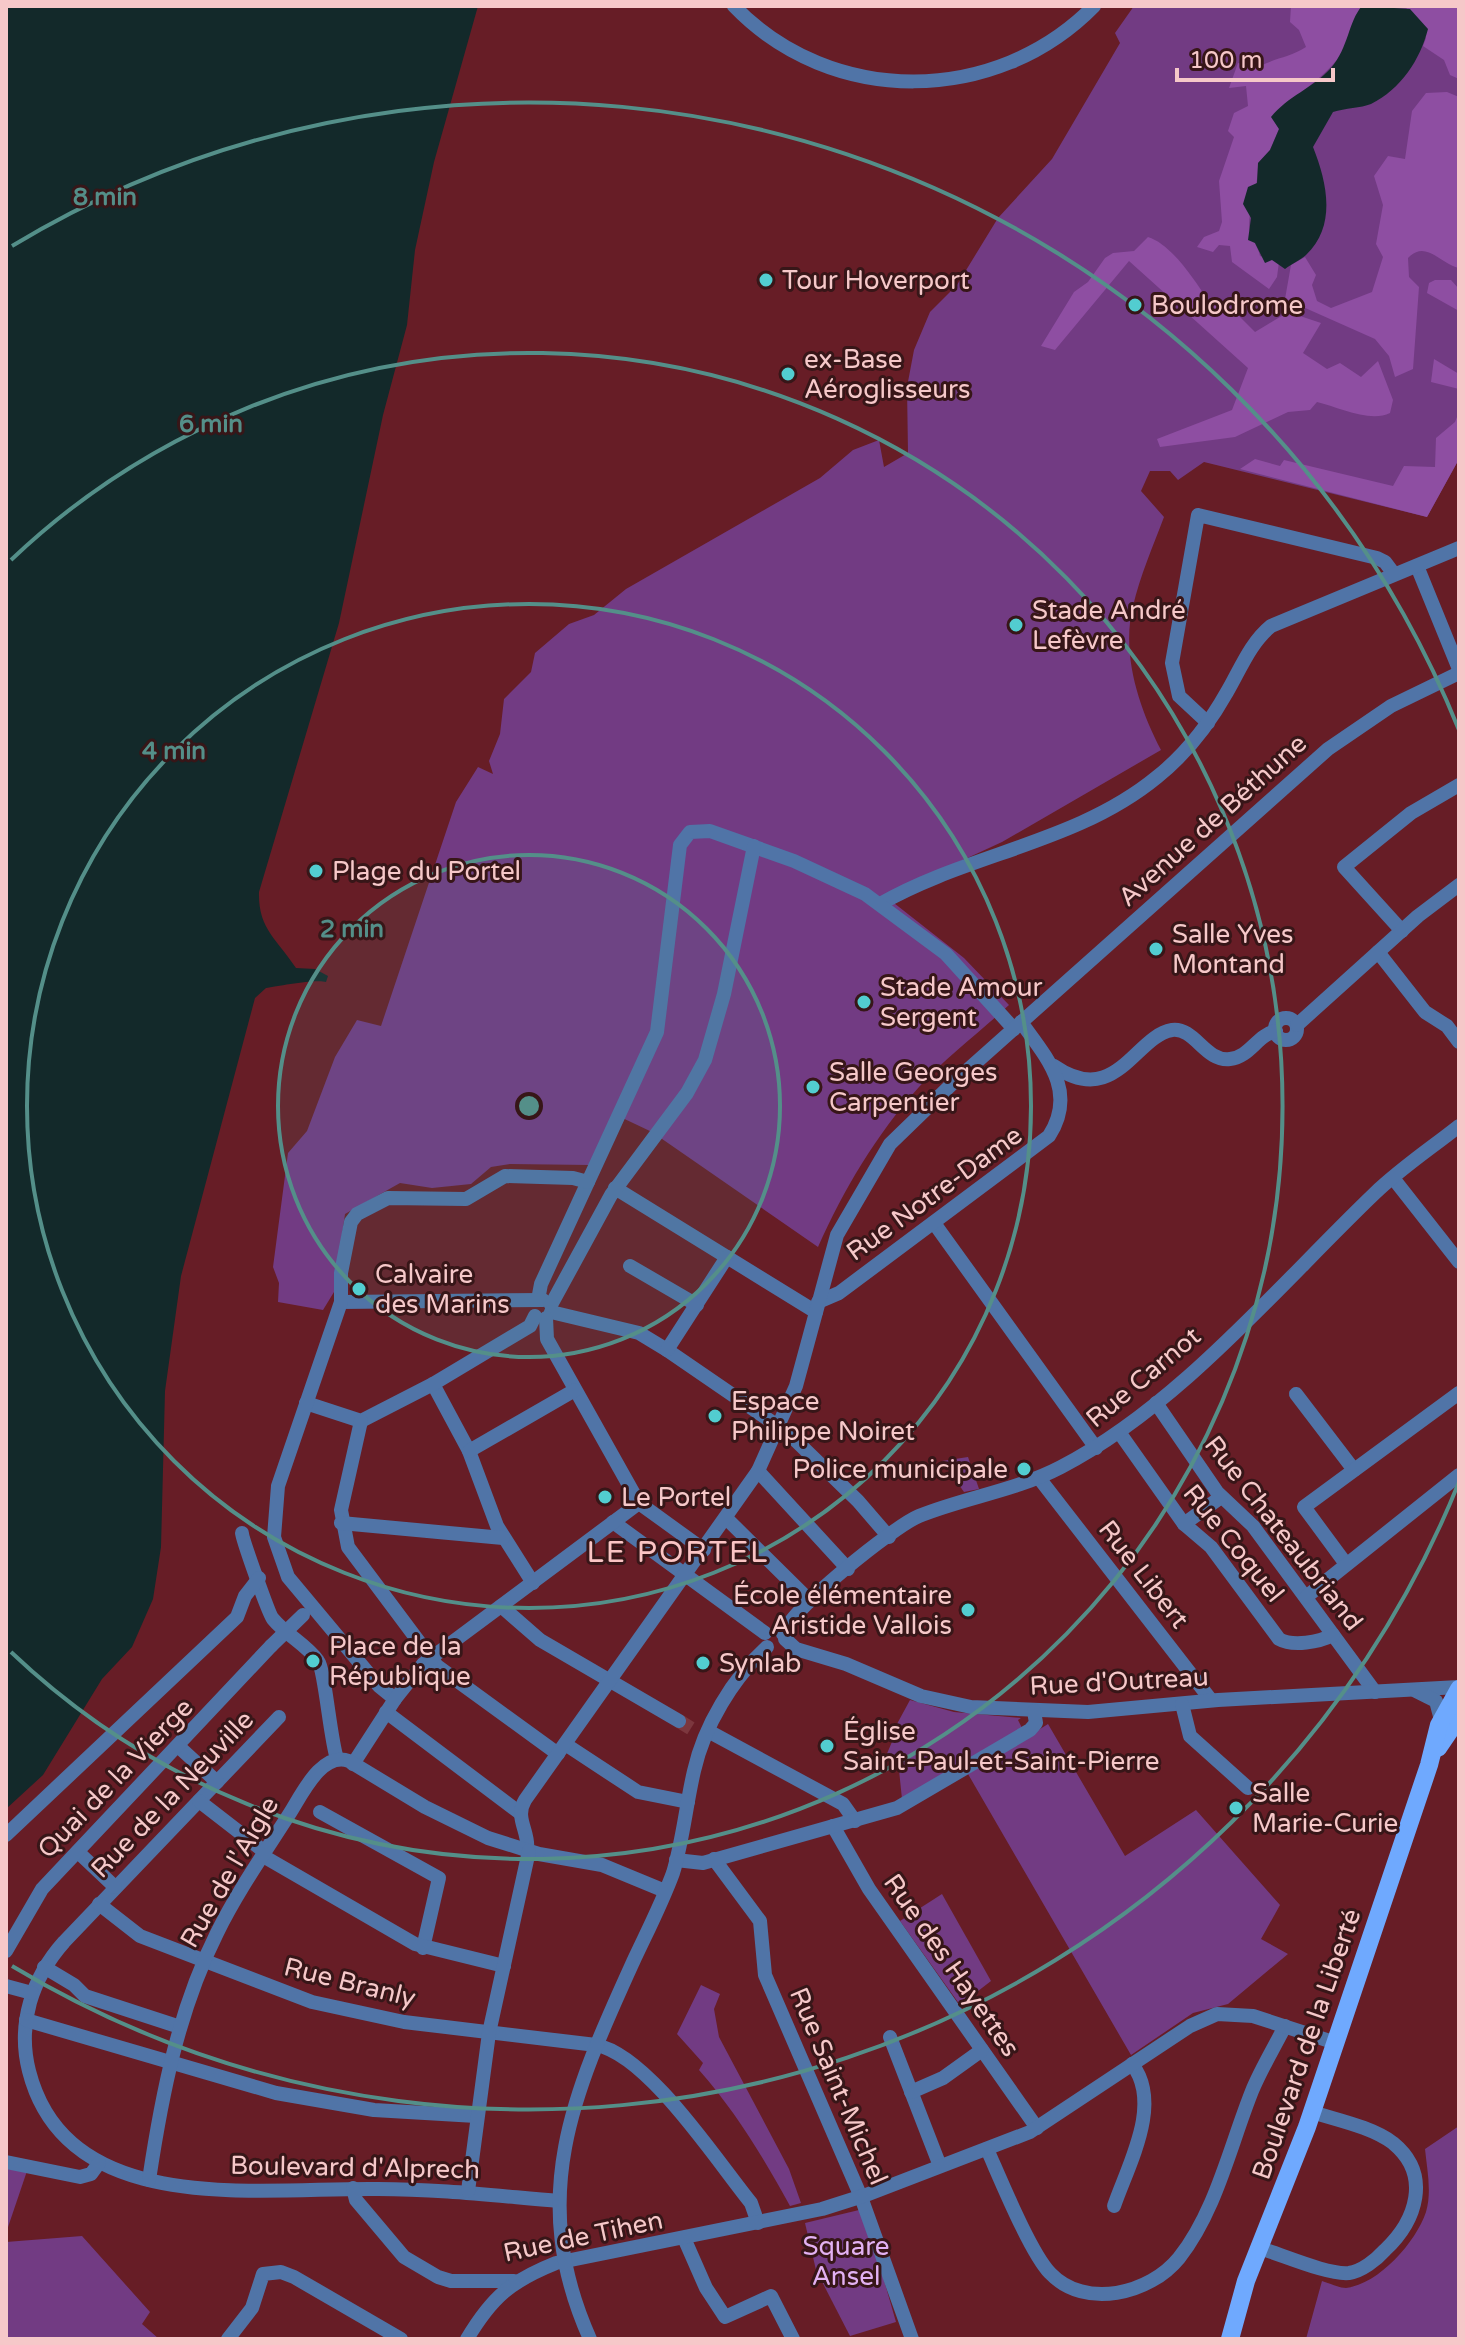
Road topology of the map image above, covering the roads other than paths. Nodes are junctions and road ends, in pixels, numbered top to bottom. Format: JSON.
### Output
{"nodes":[{"id":1,"x":734,"y":6,"type":"edge"},
{"id":2,"x":1094,"y":6,"type":"edge"},
{"id":3,"x":1459,"y":548,"type":"edge"},
{"id":4,"x":1417,"y":566,"type":"junction"},
{"id":5,"x":1394,"y":574,"type":"junction"},
{"id":6,"x":1454,"y":641,"type":"edge"},
{"id":7,"x":1459,"y":671,"type":"edge"},
{"id":8,"x":1208,"y":723,"type":"junction"},
{"id":9,"x":1459,"y":785,"type":"edge"},
{"id":10,"x":754,"y":846,"type":"junction"},
{"id":11,"x":1459,"y":885,"type":"edge"},
{"id":12,"x":880,"y":904,"type":"junction"},
{"id":13,"x":1402,"y":931,"type":"junction"},
{"id":14,"x":1378,"y":952,"type":"junction"},
{"id":15,"x":1017,"y":1025,"type":"junction"},
{"id":16,"x":1459,"y":1042,"type":"edge"},
{"id":17,"x":1054,"y":1066,"type":"junction"},
{"id":18,"x":1459,"y":1126,"type":"edge"},
{"id":19,"x":1393,"y":1178,"type":"junction"},
{"id":20,"x":588,"y":1182,"type":"junction"},
{"id":21,"x":615,"y":1188,"type":"junction"},
{"id":22,"x":934,"y":1223,"type":"junction"},
{"id":23,"x":727,"y":1257,"type":"junction"},
{"id":24,"x":1459,"y":1262,"type":"edge"},
{"id":25,"x":630,"y":1265,"type":"dead end"},
{"id":26,"x":341,"y":1302,"type":"junction"},
{"id":27,"x":697,"y":1305,"type":"junction"},
{"id":28,"x":817,"y":1307,"type":"junction"},
{"id":29,"x":543,"y":1309,"type":"junction"},
{"id":30,"x":667,"y":1350,"type":"junction"},
{"id":31,"x":433,"y":1384,"type":"junction"},
{"id":32,"x":575,"y":1390,"type":"junction"},
{"id":33,"x":1459,"y":1393,"type":"edge"},
{"id":34,"x":1296,"y":1394,"type":"dead end"},
{"id":35,"x":306,"y":1403,"type":"junction"},
{"id":36,"x":1156,"y":1403,"type":"junction"},
{"id":37,"x":361,"y":1421,"type":"junction"},
{"id":38,"x":780,"y":1428,"type":"junction"},
{"id":39,"x":1119,"y":1432,"type":"junction"},
{"id":40,"x":1096,"y":1448,"type":"junction"},
{"id":41,"x":469,"y":1451,"type":"junction"},
{"id":42,"x":1354,"y":1470,"type":"junction"},
{"id":43,"x":758,"y":1471,"type":"junction"},
{"id":44,"x":1459,"y":1475,"type":"edge"},
{"id":45,"x":1039,"y":1478,"type":"junction"},
{"id":46,"x":1221,"y":1497,"type":"junction"},
{"id":47,"x":639,"y":1503,"type":"junction"},
{"id":48,"x":727,"y":1519,"type":"junction"},
{"id":49,"x":613,"y":1522,"type":"junction"},
{"id":50,"x":341,"y":1523,"type":"junction"},
{"id":51,"x":1184,"y":1524,"type":"junction"},
{"id":52,"x":242,"y":1533,"type":"dead end"},
{"id":53,"x":889,"y":1537,"type":"junction"},
{"id":54,"x":503,"y":1538,"type":"junction"},
{"id":55,"x":704,"y":1550,"type":"junction"},
{"id":56,"x":1346,"y":1564,"type":"junction"},
{"id":57,"x":848,"y":1569,"type":"junction"},
{"id":58,"x":687,"y":1575,"type":"junction"},
{"id":59,"x":259,"y":1578,"type":"junction"},
{"id":60,"x":533,"y":1583,"type":"junction"},
{"id":61,"x":1306,"y":1597,"type":"junction"},
{"id":62,"x":810,"y":1601,"type":"junction"},
{"id":63,"x":501,"y":1606,"type":"junction"},
{"id":64,"x":308,"y":1611,"type":"junction"},
{"id":65,"x":1333,"y":1635,"type":"junction"},
{"id":66,"x":784,"y":1637,"type":"junction"},
{"id":67,"x":766,"y":1640,"type":"junction"},
{"id":68,"x":430,"y":1659,"type":"junction"},
{"id":69,"x":610,"y":1682,"type":"junction"},
{"id":70,"x":1412,"y":1690,"type":"junction"},
{"id":71,"x":1375,"y":1692,"type":"junction"},
{"id":72,"x":1211,"y":1700,"type":"junction"},
{"id":73,"x":1454,"y":1703,"type":"edge"},
{"id":74,"x":1182,"y":1704,"type":"junction"},
{"id":75,"x":390,"y":1705,"type":"junction"},
{"id":76,"x":1034,"y":1711,"type":"junction"},
{"id":77,"x":279,"y":1717,"type":"dead end"},
{"id":78,"x":707,"y":1734,"type":"junction"},
{"id":79,"x":178,"y":1746,"type":"junction"},
{"id":80,"x":562,"y":1749,"type":"junction"},
{"id":81,"x":337,"y":1759,"type":"junction"},
{"id":82,"x":353,"y":1764,"type":"junction"},
{"id":83,"x":217,"y":1782,"type":"junction"},
{"id":84,"x":1248,"y":1788,"type":"dead end"},
{"id":85,"x":199,"y":1801,"type":"junction"},
{"id":86,"x":688,"y":1802,"type":"junction"},
{"id":87,"x":320,"y":1812,"type":"dead end"},
{"id":88,"x":520,"y":1813,"type":"junction"},
{"id":89,"x":855,"y":1821,"type":"junction"},
{"id":90,"x":833,"y":1826,"type":"junction"},
{"id":91,"x":6,"y":1835,"type":"edge"},
{"id":92,"x":528,"y":1851,"type":"junction"},
{"id":93,"x":78,"y":1852,"type":"junction"},
{"id":94,"x":264,"y":1854,"type":"junction"},
{"id":95,"x":714,"y":1859,"type":"junction"},
{"id":96,"x":676,"y":1860,"type":"junction"},
{"id":97,"x":115,"y":1887,"type":"junction"},
{"id":98,"x":665,"y":1891,"type":"junction"},
{"id":99,"x":99,"y":1904,"type":"junction"},
{"id":100,"x":423,"y":1948,"type":"junction"},
{"id":101,"x":6,"y":1951,"type":"edge"},
{"id":102,"x":204,"y":1962,"type":"junction"},
{"id":103,"x":504,"y":1966,"type":"junction"},
{"id":104,"x":44,"y":1967,"type":"junction"},
{"id":105,"x":6,"y":1986,"type":"edge"},
{"id":106,"x":32,"y":1993,"type":"junction"},
{"id":107,"x":26,"y":2020,"type":"junction"},
{"id":108,"x":1285,"y":2026,"type":"junction"},
{"id":109,"x":180,"y":2027,"type":"junction"},
{"id":110,"x":489,"y":2033,"type":"junction"},
{"id":111,"x":890,"y":2037,"type":"dead end"},
{"id":112,"x":1336,"y":2043,"type":"junction"},
{"id":113,"x":596,"y":2045,"type":"junction"},
{"id":114,"x":982,"y":2050,"type":"junction"},
{"id":115,"x":169,"y":2064,"type":"junction"},
{"id":116,"x":1132,"y":2064,"type":"junction"},
{"id":117,"x":911,"y":2092,"type":"junction"},
{"id":118,"x":1312,"y":2112,"type":"junction"},
{"id":119,"x":476,"y":2116,"type":"junction"},
{"id":120,"x":1037,"y":2128,"type":"junction"},
{"id":121,"x":987,"y":2149,"type":"junction"},
{"id":122,"x":6,"y":2162,"type":"edge"},
{"id":123,"x":99,"y":2163,"type":"junction"},
{"id":124,"x":940,"y":2166,"type":"junction"},
{"id":125,"x":149,"y":2180,"type":"junction"},
{"id":126,"x":353,"y":2188,"type":"junction"},
{"id":127,"x":468,"y":2191,"type":"junction"},
{"id":128,"x":861,"y":2197,"type":"junction"},
{"id":129,"x":559,"y":2201,"type":"junction"},
{"id":130,"x":1114,"y":2206,"type":"dead end"},
{"id":131,"x":758,"y":2223,"type":"junction"},
{"id":132,"x":684,"y":2238,"type":"junction"},
{"id":133,"x":1259,"y":2248,"type":"junction"},
{"id":134,"x":566,"y":2261,"type":"junction"},
{"id":135,"x":514,"y":2281,"type":"junction"},
{"id":136,"x":228,"y":2339,"type":"edge"},
{"id":137,"x":401,"y":2339,"type":"edge"},
{"id":138,"x":467,"y":2339,"type":"edge"},
{"id":139,"x":590,"y":2339,"type":"edge"},
{"id":140,"x":793,"y":2339,"type":"edge"},
{"id":141,"x":912,"y":2339,"type":"edge"},
{"id":142,"x":1230,"y":2339,"type":"edge"}],
"edges":[{"from":1,"to":2,"type":"street"},
{"from":3,"to":4,"type":"street"},
{"from":4,"to":5,"type":"street"},
{"from":4,"to":6,"type":"street"},
{"from":5,"to":8,"type":"street"},
{"from":5,"to":8,"type":"street"},
{"from":6,"to":7,"type":"street"},
{"from":7,"to":15,"type":"street","name":"Avenue de Béthune"},
{"from":8,"to":12,"type":"street"},
{"from":9,"to":13,"type":"street"},
{"from":10,"to":12,"type":"street","name":"Rue Notre-Dame"},
{"from":10,"to":20,"type":"street","name":"Rue Notre-Dame"},
{"from":10,"to":21,"type":"street"},
{"from":11,"to":13,"type":"street"},
{"from":12,"to":15,"type":"street","name":"Rue Notre-Dame"},
{"from":13,"to":14,"type":"street"},
{"from":14,"to":16,"type":"street"},
{"from":14,"to":17,"type":"street"},
{"from":15,"to":17,"type":"street","name":"Rue Notre-Dame"},
{"from":15,"to":28,"type":"street","name":"Avenue de Béthune"},
{"from":17,"to":22,"type":"street","name":"Rue Notre-Dame"},
{"from":18,"to":19,"type":"street","name":"Rue Carnot"},
{"from":19,"to":24,"type":"street"},
{"from":19,"to":36,"type":"street","name":"Rue Carnot"},
{"from":20,"to":26,"type":"street"},
{"from":20,"to":29,"type":"street"},
{"from":21,"to":23,"type":"street"},
{"from":21,"to":29,"type":"street"},
{"from":22,"to":28,"type":"street","name":"Rue Notre-Dame"},
{"from":22,"to":40,"type":"street"},
{"from":23,"to":27,"type":"street"},
{"from":23,"to":28,"type":"street"},
{"from":25,"to":27,"type":"street"},
{"from":26,"to":29,"type":"street"},
{"from":26,"to":35,"type":"street"},
{"from":27,"to":30,"type":"street"},
{"from":28,"to":38,"type":"street","name":"Avenue de Béthune"},
{"from":29,"to":30,"type":"street"},
{"from":29,"to":31,"type":"street"},
{"from":29,"to":32,"type":"street"},
{"from":30,"to":38,"type":"street"},
{"from":31,"to":37,"type":"street"},
{"from":31,"to":41,"type":"street"},
{"from":32,"to":41,"type":"street"},
{"from":32,"to":47,"type":"street"},
{"from":33,"to":42,"type":"street"},
{"from":34,"to":42,"type":"street"},
{"from":35,"to":37,"type":"street"},
{"from":35,"to":64,"type":"street"},
{"from":36,"to":39,"type":"street","name":"Rue Carnot"},
{"from":36,"to":46,"type":"street","name":"Rue Chateaubriand"},
{"from":37,"to":50,"type":"street"},
{"from":38,"to":43,"type":"street","name":"Avenue de Béthune"},
{"from":38,"to":53,"type":"street"},
{"from":39,"to":40,"type":"street","name":"Rue Carnot"},
{"from":39,"to":51,"type":"street","name":"Rue Coquel"},
{"from":40,"to":45,"type":"street","name":"Rue Carnot"},
{"from":41,"to":54,"type":"street"},
{"from":42,"to":56,"type":"street"},
{"from":43,"to":48,"type":"street","name":"Avenue de Béthune"},
{"from":43,"to":57,"type":"street"},
{"from":44,"to":56,"type":"street"},
{"from":45,"to":53,"type":"street","name":"Rue Carnot"},
{"from":45,"to":72,"type":"street","name":"Rue Libert"},
{"from":46,"to":51,"type":"street"},
{"from":46,"to":61,"type":"street","name":"Rue Chateaubriand"},
{"from":47,"to":49,"type":"street"},
{"from":47,"to":55,"type":"street"},
{"from":48,"to":55,"type":"street","name":"Avenue de Béthune"},
{"from":48,"to":62,"type":"street"},
{"from":49,"to":58,"type":"street"},
{"from":49,"to":60,"type":"street"},
{"from":50,"to":54,"type":"street"},
{"from":50,"to":68,"type":"street"},
{"from":51,"to":65,"type":"street","name":"Rue Coquel"},
{"from":52,"to":59,"type":"street"},
{"from":53,"to":57,"type":"street","name":"Rue Carnot"},
{"from":54,"to":60,"type":"street"},
{"from":55,"to":58,"type":"street","name":"Avenue de Béthune"},
{"from":56,"to":61,"type":"street"},
{"from":57,"to":62,"type":"street","name":"Rue Carnot"},
{"from":58,"to":67,"type":"street"},
{"from":58,"to":69,"type":"street","name":"Avenue de Béthune"},
{"from":59,"to":81,"type":"street"},
{"from":59,"to":91,"type":"street"},
{"from":60,"to":63,"type":"street"},
{"from":61,"to":65,"type":"street","name":"Rue Chateaubriand"},
{"from":62,"to":66,"type":"street","name":"Rue Carnot"},
{"from":63,"to":68,"type":"street"},
{"from":63,"to":69,"type":"street"},
{"from":64,"to":75,"type":"street"},
{"from":64,"to":79,"type":"street","name":"Quai de la Vierge","bridge":true},
{"from":65,"to":71,"type":"street","name":"Rue Chateaubriand"},
{"from":66,"to":67,"type":"street"},
{"from":66,"to":76,"type":"street","name":"Rue d'Outreau"},
{"from":67,"to":78,"type":"street"},
{"from":68,"to":75,"type":"street"},
{"from":68,"to":80,"type":"street"},
{"from":69,"to":78,"type":"street"},
{"from":69,"to":80,"type":"street","name":"Avenue de Béthune"},
{"from":70,"to":71,"type":"street","name":"Rue d'Outreau"},
{"from":70,"to":73,"type":"street"},
{"from":70,"to":73,"type":"street","name":"Rue d'Outreau"},
{"from":71,"to":72,"type":"street","name":"Rue d'Outreau"},
{"from":72,"to":74,"type":"street","name":"Rue d'Outreau"},
{"from":73,"to":112,"type":"main road","name":"Boulevard de la Liberté"},
{"from":74,"to":76,"type":"street","name":"Rue d'Outreau"},
{"from":74,"to":84,"type":"street"},
{"from":75,"to":82,"type":"street"},
{"from":75,"to":88,"type":"street"},
{"from":76,"to":89,"type":"street"},
{"from":77,"to":83,"type":"street","name":"Rue de la Neuville"},
{"from":78,"to":86,"type":"street"},
{"from":78,"to":89,"type":"street"},
{"from":79,"to":83,"type":"street"},
{"from":79,"to":93,"type":"street","name":"Quai de la Vierge"},
{"from":80,"to":86,"type":"street"},
{"from":80,"to":88,"type":"street","name":"Avenue de Béthune"},
{"from":81,"to":82,"type":"street"},
{"from":81,"to":94,"type":"street","name":"Rue de l'Aigle"},
{"from":82,"to":92,"type":"street"},
{"from":83,"to":85,"type":"street","name":"Rue de la Neuville"},
{"from":85,"to":94,"type":"street"},
{"from":85,"to":97,"type":"street","name":"Rue de la Neuville"},
{"from":86,"to":96,"type":"street"},
{"from":87,"to":100,"type":"street"},
{"from":88,"to":92,"type":"street"},
{"from":89,"to":90,"type":"street"},
{"from":90,"to":95,"type":"street"},
{"from":90,"to":114,"type":"street","name":"Rue des Hayettes"},
{"from":92,"to":98,"type":"street"},
{"from":92,"to":103,"type":"street"},
{"from":93,"to":97,"type":"street"},
{"from":93,"to":101,"type":"street","name":"Quai de la Vierge"},
{"from":94,"to":100,"type":"street"},
{"from":94,"to":102,"type":"street","name":"Rue de l'Aigle"},
{"from":95,"to":96,"type":"street"},
{"from":95,"to":128,"type":"street","name":"Rue Saint-Michel"},
{"from":96,"to":98,"type":"street"},
{"from":97,"to":99,"type":"street","name":"Rue de la Neuville"},
{"from":98,"to":113,"type":"street"},
{"from":99,"to":102,"type":"street","name":"Rue Branly"},
{"from":99,"to":104,"type":"street","name":"Rue de la Neuville"},
{"from":100,"to":103,"type":"street"},
{"from":102,"to":109,"type":"street","name":"Rue de l'Aigle"},
{"from":102,"to":110,"type":"street","name":"Rue Branly"},
{"from":103,"to":110,"type":"street"},
{"from":104,"to":106,"type":"street","name":"Rue de la Neuville"},
{"from":104,"to":109,"type":"street"},
{"from":105,"to":106,"type":"street"},
{"from":106,"to":107,"type":"street","name":"Rue de la Neuville"},
{"from":107,"to":115,"type":"street"},
{"from":107,"to":123,"type":"street","name":"Boulevard d'Alprech"},
{"from":108,"to":112,"type":"street","name":"Rue de Tihen"},
{"from":108,"to":116,"type":"street","name":"Rue de Tihen"},
{"from":108,"to":121,"type":"street"},
{"from":109,"to":115,"type":"street","name":"Rue de l'Aigle"},
{"from":110,"to":113,"type":"street","name":"Rue Branly"},
{"from":110,"to":119,"type":"street"},
{"from":111,"to":117,"type":"street"},
{"from":112,"to":118,"type":"main road","name":"Boulevard de la Liberté"},
{"from":113,"to":129,"type":"street"},
{"from":113,"to":131,"type":"street","name":"Rue Branly"},
{"from":114,"to":117,"type":"street"},
{"from":114,"to":120,"type":"street","name":"Rue des Hayettes"},
{"from":115,"to":119,"type":"street"},
{"from":115,"to":125,"type":"street","name":"Rue de l'Aigle"},
{"from":116,"to":120,"type":"street","name":"Rue de Tihen"},
{"from":116,"to":130,"type":"street"},
{"from":117,"to":124,"type":"street"},
{"from":118,"to":133,"type":"main road","name":"Boulevard de la Liberté"},
{"from":118,"to":133,"type":"street"},
{"from":119,"to":127,"type":"street"},
{"from":120,"to":121,"type":"street","name":"Rue de Tihen"},
{"from":121,"to":124,"type":"street","name":"Rue de Tihen"},
{"from":122,"to":123,"type":"street"},
{"from":123,"to":125,"type":"street","name":"Boulevard d'Alprech"},
{"from":124,"to":128,"type":"street","name":"Rue de Tihen"},
{"from":125,"to":126,"type":"street","name":"Boulevard d'Alprech"},
{"from":126,"to":127,"type":"street","name":"Boulevard d'Alprech"},
{"from":126,"to":135,"type":"street","name":"Rue de Tihen"},
{"from":127,"to":129,"type":"street","name":"Boulevard d'Alprech"},
{"from":128,"to":131,"type":"street","name":"Rue de Tihen"},
{"from":128,"to":141,"type":"street","name":"Rue Saint-Michel"},
{"from":129,"to":134,"type":"street"},
{"from":131,"to":132,"type":"street","name":"Rue de Tihen"},
{"from":132,"to":134,"type":"street","name":"Rue de Tihen"},
{"from":132,"to":140,"type":"street"},
{"from":133,"to":142,"type":"main road","name":"Boulevard de la Liberté"},
{"from":134,"to":135,"type":"street","name":"Rue de Tihen"},
{"from":134,"to":139,"type":"street"},
{"from":135,"to":138,"type":"street"},
{"from":136,"to":137,"type":"street"}]}
